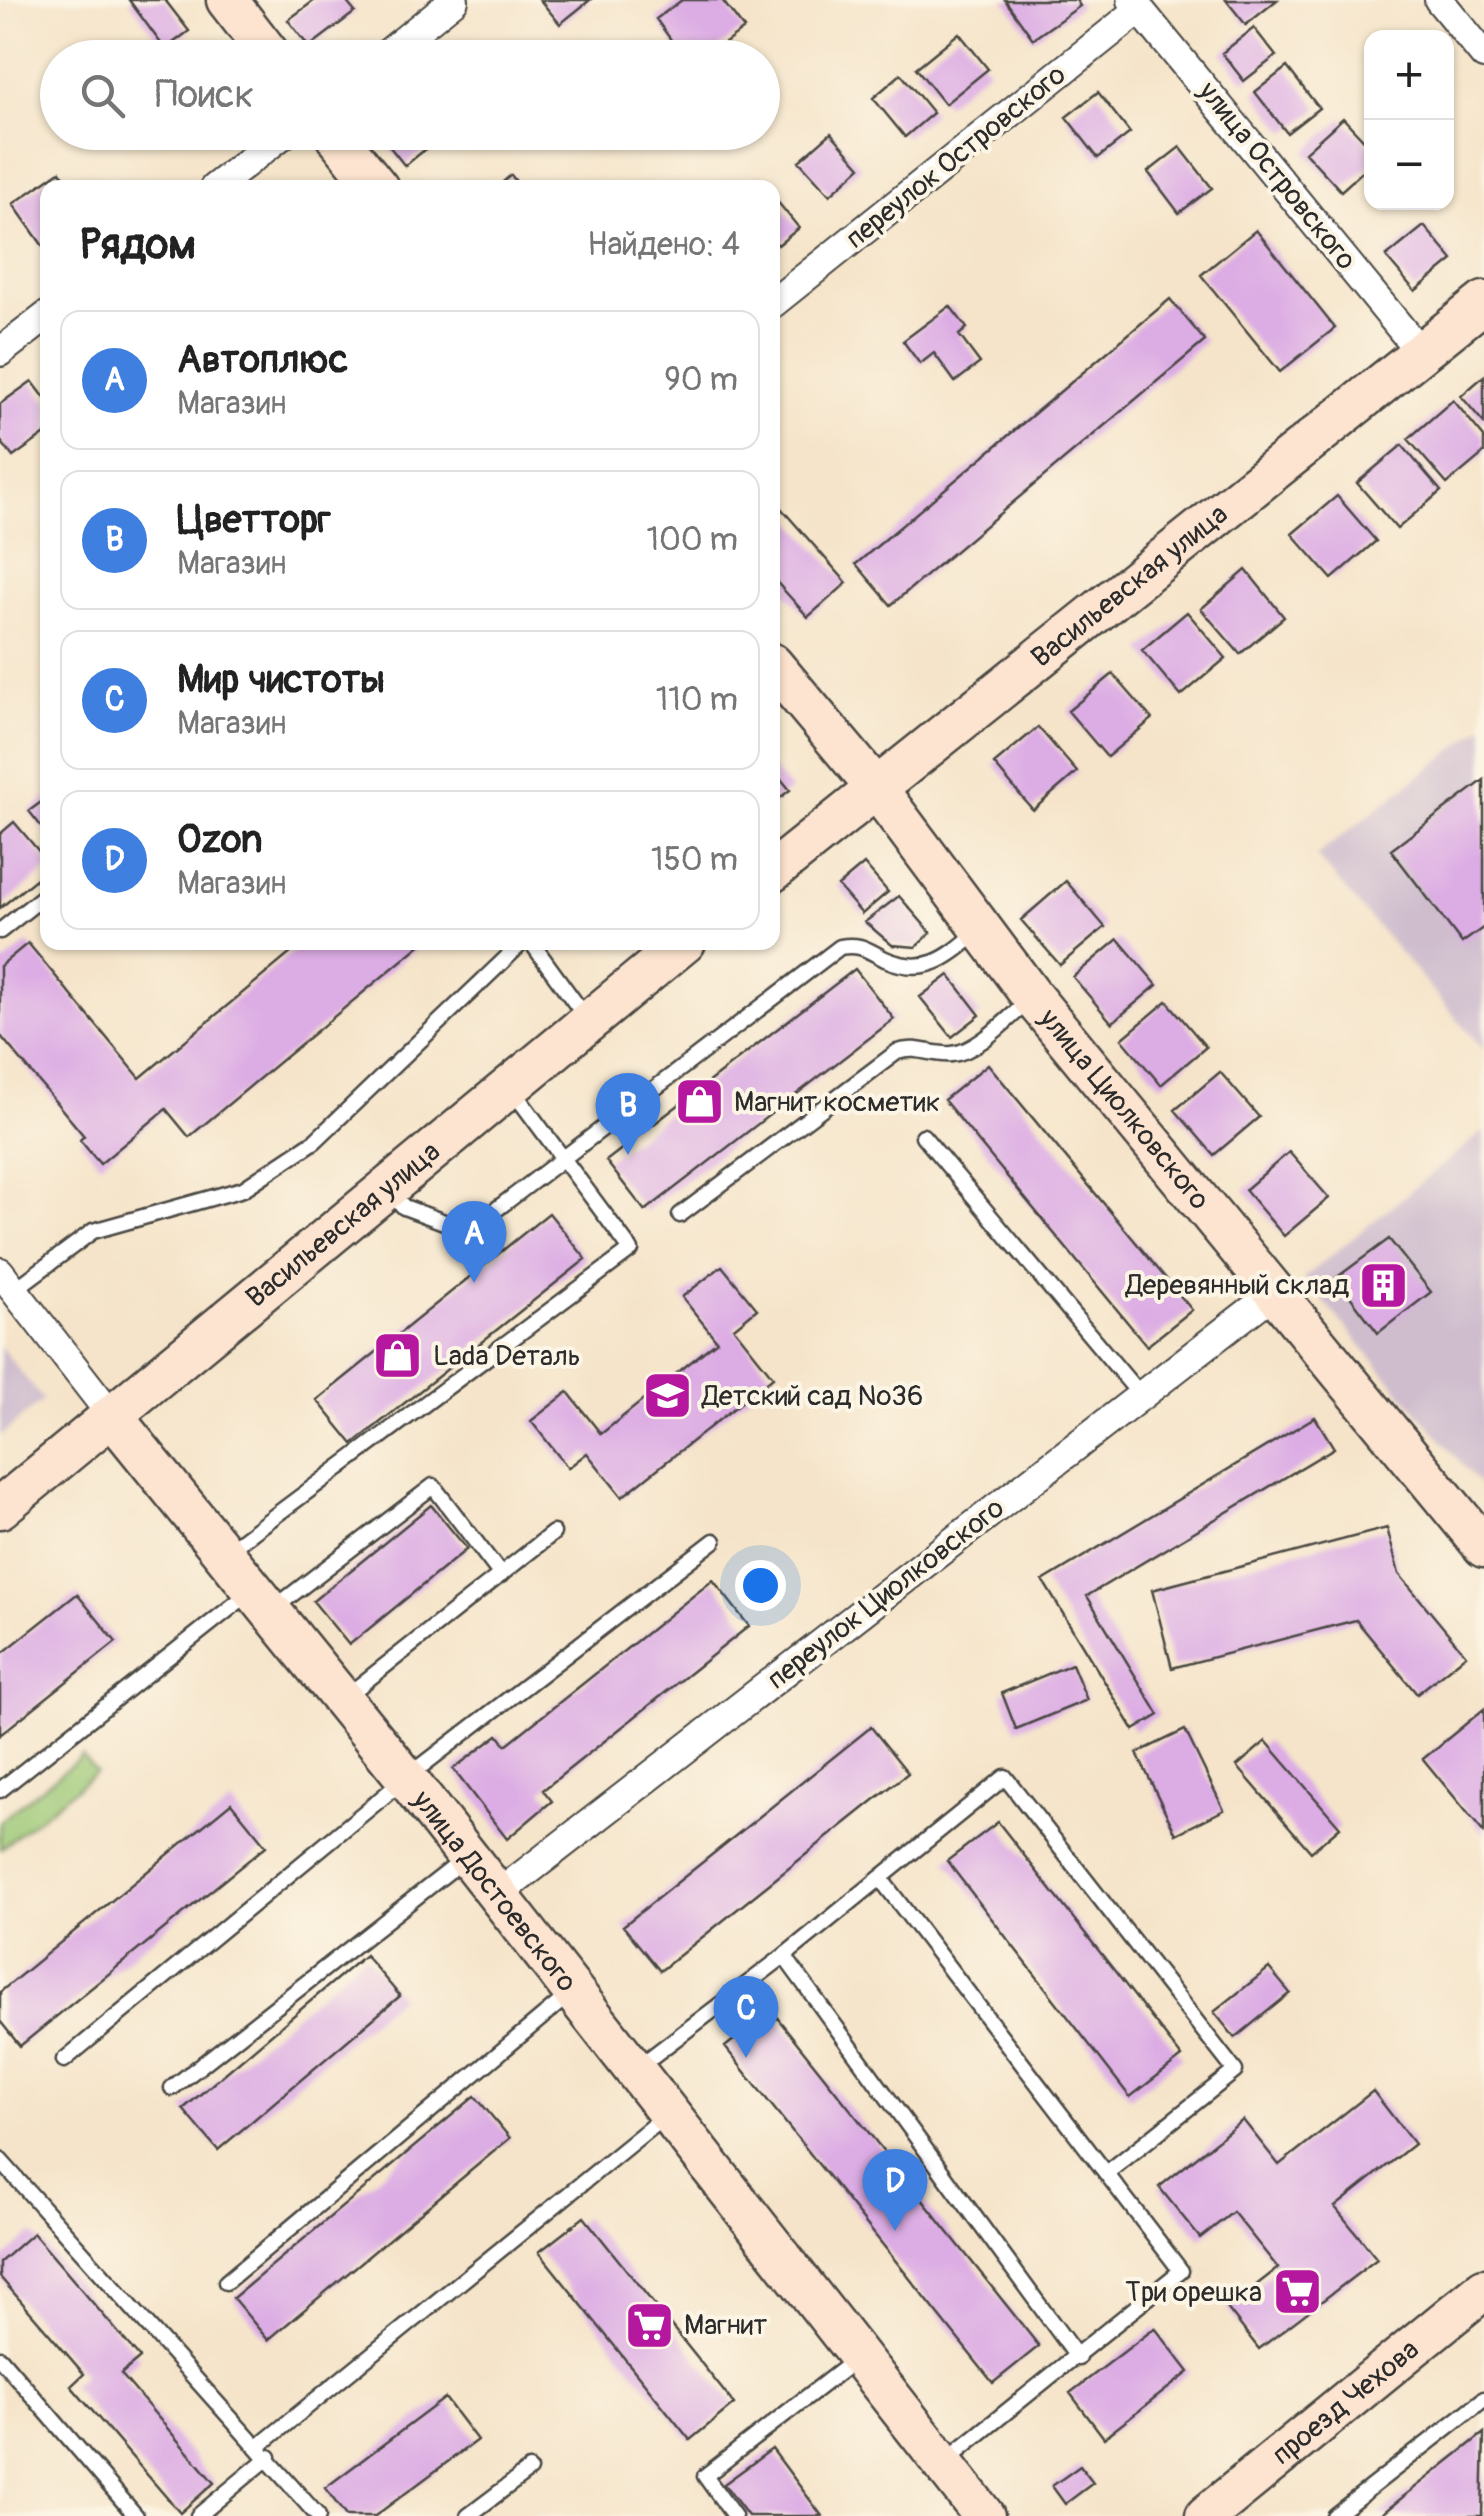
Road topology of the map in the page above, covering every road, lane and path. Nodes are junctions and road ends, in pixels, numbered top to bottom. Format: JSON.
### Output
{"nodes":[{"id":1,"x":227,"y":0,"type":"edge"},
{"id":2,"x":454,"y":0,"type":"edge"},
{"id":3,"x":1439,"y":0,"type":"edge"},
{"id":4,"x":1136,"y":5,"type":"edge"},
{"id":5,"x":258,"y":40,"type":"edge"},
{"id":6,"x":404,"y":40,"type":"edge"},
{"id":7,"x":1484,"y":55,"type":"edge"},
{"id":8,"x":263,"y":150,"type":"edge"},
{"id":9,"x":347,"y":150,"type":"edge"},
{"id":10,"x":224,"y":180,"type":"edge"},
{"id":11,"x":371,"y":180,"type":"edge"},
{"id":12,"x":780,"y":297,"type":"edge"},
{"id":13,"x":1484,"y":302,"type":"edge"},
{"id":14,"x":40,"y":322,"type":"edge"},
{"id":15,"x":0,"y":352,"type":"edge"},
{"id":16,"x":1421,"y":353,"type":"junction"},
{"id":17,"x":780,"y":674,"type":"edge"},
{"id":18,"x":877,"y":789,"type":"junction"},
{"id":19,"x":780,"y":866,"type":"edge"},
{"id":20,"x":40,"y":899,"type":"edge"},
{"id":21,"x":0,"y":931,"type":"edge"},
{"id":22,"x":980,"y":931,"type":"junction"},
{"id":23,"x":518,"y":950,"type":"edge"},
{"id":24,"x":533,"y":950,"type":"edge"},
{"id":25,"x":674,"y":950,"type":"edge"},
{"id":26,"x":1033,"y":998,"type":"junction"},
{"id":27,"x":588,"y":1020,"type":"junction"},
{"id":28,"x":509,"y":1085,"type":"junction"},
{"id":29,"x":923,"y":1136,"type":"dead end"},
{"id":30,"x":564,"y":1160,"type":"junction"},
{"id":31,"x":386,"y":1188,"type":"junction"},
{"id":32,"x":680,"y":1215,"type":"dead end"},
{"id":33,"x":7,"y":1281,"type":"edge"},
{"id":34,"x":1275,"y":1292,"type":"junction"},
{"id":35,"x":1140,"y":1396,"type":"junction"},
{"id":36,"x":112,"y":1416,"type":"junction"},
{"id":37,"x":0,"y":1508,"type":"edge"},
{"id":38,"x":553,"y":1533,"type":"dead end"},
{"id":39,"x":714,"y":1541,"type":"dead end"},
{"id":40,"x":1484,"y":1547,"type":"edge"},
{"id":41,"x":225,"y":1554,"type":"junction"},
{"id":42,"x":501,"y":1574,"type":"junction"},
{"id":43,"x":263,"y":1600,"type":"junction"},
{"id":44,"x":342,"y":1699,"type":"junction"},
{"id":45,"x":406,"y":1778,"type":"junction"},
{"id":46,"x":0,"y":1790,"type":"edge"},
{"id":47,"x":468,"y":1856,"type":"junction"},
{"id":48,"x":880,"y":1878,"type":"junction"},
{"id":49,"x":497,"y":1895,"type":"junction"},
{"id":50,"x":784,"y":1956,"type":"junction"},
{"id":51,"x":572,"y":1992,"type":"junction"},
{"id":52,"x":64,"y":2060,"type":"dead end"},
{"id":53,"x":633,"y":2071,"type":"junction"},
{"id":54,"x":172,"y":2088,"type":"dead end"},
{"id":55,"x":666,"y":2114,"type":"junction"},
{"id":56,"x":0,"y":2160,"type":"edge"},
{"id":57,"x":1108,"y":2172,"type":"junction"},
{"id":58,"x":226,"y":2282,"type":"dead end"},
{"id":59,"x":1484,"y":2289,"type":"edge"},
{"id":60,"x":861,"y":2355,"type":"junction"},
{"id":61,"x":0,"y":2358,"type":"edge"},
{"id":62,"x":1078,"y":2358,"type":"junction"},
{"id":63,"x":1484,"y":2399,"type":"edge"},
{"id":64,"x":264,"y":2451,"type":"junction"},
{"id":65,"x":943,"y":2463,"type":"junction"},
{"id":66,"x":529,"y":2470,"type":"dead end"},
{"id":67,"x":1212,"y":2514,"type":"edge"},
{"id":68,"x":136,"y":2516,"type":"edge"},
{"id":69,"x":198,"y":2516,"type":"edge"},
{"id":70,"x":318,"y":2516,"type":"edge"},
{"id":71,"x":468,"y":2516,"type":"edge"},
{"id":72,"x":734,"y":2516,"type":"edge"},
{"id":73,"x":984,"y":2516,"type":"edge"},
{"id":74,"x":1334,"y":2516,"type":"edge"}],
"edges":[{"from":1,"to":5,"type":"street"},
{"from":2,"to":6,"type":"street"},
{"from":3,"to":7,"type":"street"},
{"from":4,"to":12,"type":"street","name":"переулок Островского"},
{"from":4,"to":16,"type":"street","name":"улица Островского"},
{"from":8,"to":10,"type":"street"},
{"from":9,"to":11,"type":"street"},
{"from":13,"to":16,"type":"street","name":"Васильевская улица"},
{"from":14,"to":15,"type":"street"},
{"from":16,"to":18,"type":"street","name":"Васильевская улица"},
{"from":17,"to":18,"type":"street","name":"улица Циолковского"},
{"from":18,"to":19,"type":"street","name":"Васильевская улица"},
{"from":18,"to":22,"type":"street","name":"улица Циолковского"},
{"from":20,"to":21,"type":"lane"},
{"from":22,"to":26,"type":"street","name":"улица Циолковского"},
{"from":22,"to":30,"type":"lane"},
{"from":23,"to":33,"type":"lane"},
{"from":24,"to":27,"type":"lane"},
{"from":25,"to":27,"type":"street","name":"Васильевская улица"},
{"from":26,"to":32,"type":"lane"},
{"from":26,"to":34,"type":"street","name":"улица Циолковского"},
{"from":27,"to":28,"type":"street","name":"Васильевская улица"},
{"from":28,"to":30,"type":"lane"},
{"from":28,"to":31,"type":"street","name":"Васильевская улица"},
{"from":29,"to":35,"type":"lane"},
{"from":30,"to":31,"type":"lane"},
{"from":30,"to":41,"type":"lane"},
{"from":31,"to":36,"type":"street","name":"Васильевская улица"},
{"from":33,"to":36,"type":"street","name":"улица Достоевского"},
{"from":34,"to":35,"type":"street","name":"переулок Циолковского"},
{"from":34,"to":40,"type":"street","name":"улица Циолковского"},
{"from":35,"to":49,"type":"street","name":"переулок Циолковского"},
{"from":36,"to":37,"type":"street","name":"Васильевская улица"},
{"from":36,"to":41,"type":"street","name":"улица Достоевского"},
{"from":38,"to":42,"type":"lane"},
{"from":39,"to":45,"type":"lane"},
{"from":41,"to":43,"type":"street","name":"улица Достоевского"},
{"from":42,"to":43,"type":"lane"},
{"from":42,"to":44,"type":"lane"},
{"from":43,"to":44,"type":"street","name":"улица Достоевского"},
{"from":43,"to":46,"type":"lane"},
{"from":44,"to":45,"type":"street","name":"улица Достоевского"},
{"from":45,"to":47,"type":"street","name":"улица Достоевского"},
{"from":45,"to":52,"type":"lane"},
{"from":47,"to":49,"type":"street","name":"улица Достоевского"},
{"from":47,"to":54,"type":"lane"},
{"from":48,"to":50,"type":"lane"},
{"from":48,"to":57,"type":"lane"},
{"from":48,"to":57,"type":"lane"},
{"from":49,"to":51,"type":"street","name":"улица Достоевского"},
{"from":50,"to":53,"type":"lane"},
{"from":50,"to":62,"type":"lane"},
{"from":51,"to":53,"type":"street","name":"улица Достоевского"},
{"from":51,"to":58,"type":"lane"},
{"from":53,"to":55,"type":"street","name":"улица Достоевского"},
{"from":55,"to":60,"type":"street","name":"улица Достоевского"},
{"from":55,"to":64,"type":"lane"},
{"from":56,"to":64,"type":"lane"},
{"from":57,"to":62,"type":"lane"},
{"from":59,"to":67,"type":"street","name":"проезд Чехова"},
{"from":60,"to":65,"type":"street","name":"улица Достоевского"},
{"from":60,"to":72,"type":"lane"},
{"from":61,"to":68,"type":"lane"},
{"from":62,"to":65,"type":"lane"},
{"from":63,"to":74,"type":"lane"},
{"from":64,"to":69,"type":"lane"},
{"from":64,"to":70,"type":"lane"},
{"from":65,"to":73,"type":"street","name":"улица Достоевского"},
{"from":66,"to":71,"type":"lane"}]}
